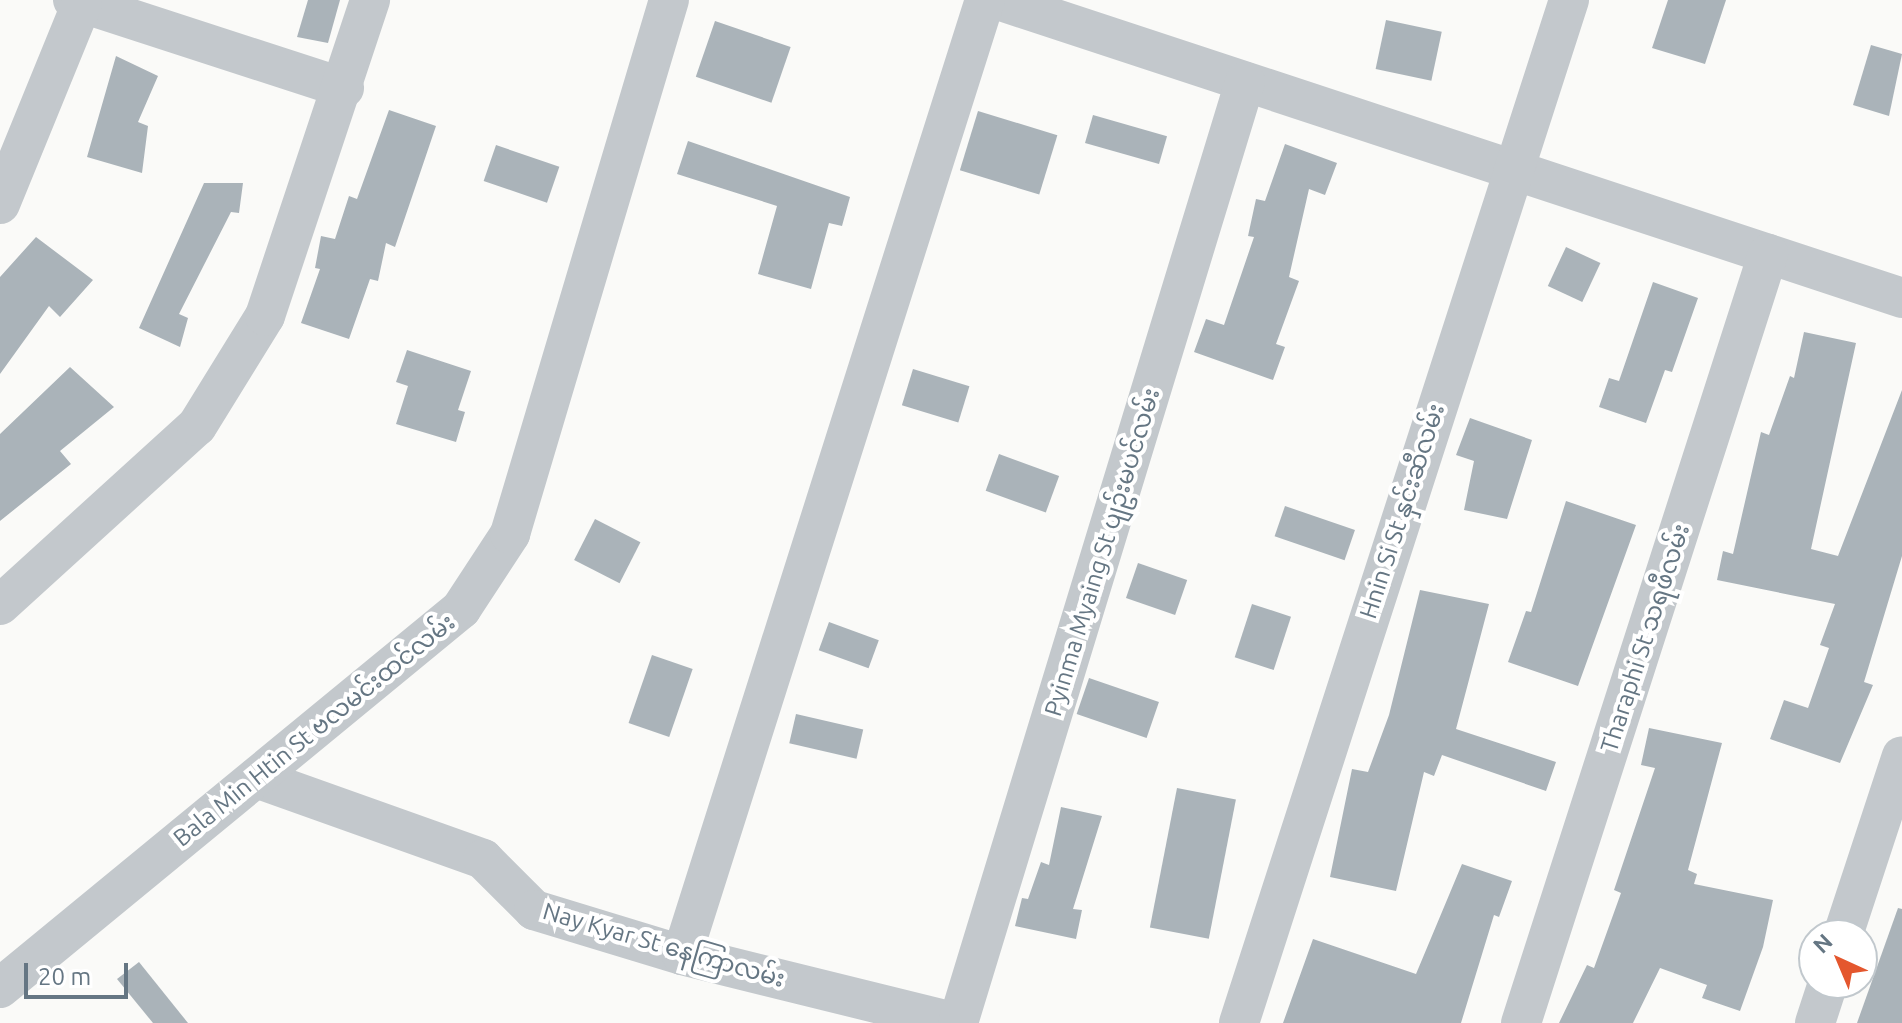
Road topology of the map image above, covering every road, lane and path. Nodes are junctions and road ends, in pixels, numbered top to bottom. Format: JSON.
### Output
{"nodes":[{"id":1,"x":370,"y":0,"type":"edge"},
{"id":2,"x":669,"y":0,"type":"edge"},
{"id":3,"x":985,"y":0,"type":"edge"},
{"id":4,"x":998,"y":0,"type":"edge"},
{"id":5,"x":1569,"y":0,"type":"edge"},
{"id":6,"x":78,"y":2,"type":"edge"},
{"id":7,"x":1245,"y":82,"type":"junction"},
{"id":8,"x":344,"y":88,"type":"junction"},
{"id":9,"x":1511,"y":169,"type":"junction"},
{"id":10,"x":0,"y":204,"type":"edge"},
{"id":11,"x":1768,"y":254,"type":"junction"},
{"id":12,"x":1902,"y":298,"type":"edge"},
{"id":13,"x":0,"y":605,"type":"edge"},
{"id":14,"x":1902,"y":756,"type":"edge"},
{"id":15,"x":256,"y":778,"type":"junction"},
{"id":16,"x":1848,"y":919,"type":"edge"},
{"id":17,"x":682,"y":955,"type":"junction"},
{"id":18,"x":0,"y":988,"type":"edge"},
{"id":19,"x":1823,"y":999,"type":"edge"},
{"id":20,"x":957,"y":1023,"type":"edge"},
{"id":21,"x":1239,"y":1023,"type":"edge"},
{"id":22,"x":1521,"y":1023,"type":"edge"},
{"id":23,"x":1815,"y":1023,"type":"edge"}],
"edges":[{"from":1,"to":8,"type":"street"},
{"from":2,"to":15,"type":"street","name":"Bala Min Htin St ဗလမင်းထင်လမ်း"},
{"from":3,"to":17,"type":"street"},
{"from":4,"to":7,"type":"street"},
{"from":5,"to":9,"type":"street","name":"Hnin Si St နှင်းဆီလမ်း"},
{"from":6,"to":8,"type":"street"},
{"from":6,"to":10,"type":"street"},
{"from":7,"to":9,"type":"street"},
{"from":7,"to":20,"type":"street","name":"Pyinma Myaing St ပျဥ်းမပင်လမ်း"},
{"from":8,"to":13,"type":"street"},
{"from":9,"to":11,"type":"street"},
{"from":9,"to":21,"type":"street","name":"Hnin Si St နှင်းဆီလမ်း"},
{"from":11,"to":12,"type":"street"},
{"from":11,"to":22,"type":"street","name":"Tharaphi St သရဖီလမ်း"},
{"from":14,"to":16,"type":"street"},
{"from":15,"to":17,"type":"street","name":"Nay Kyar St နေကြာလမ်း"},
{"from":15,"to":18,"type":"street","name":"Bala Min Htin St ဗလမင်းထင်လမ်း"},
{"from":17,"to":20,"type":"street","name":"Nay Kyar St နေကြာလမ်း"},
{"from":19,"to":23,"type":"street"}]}
